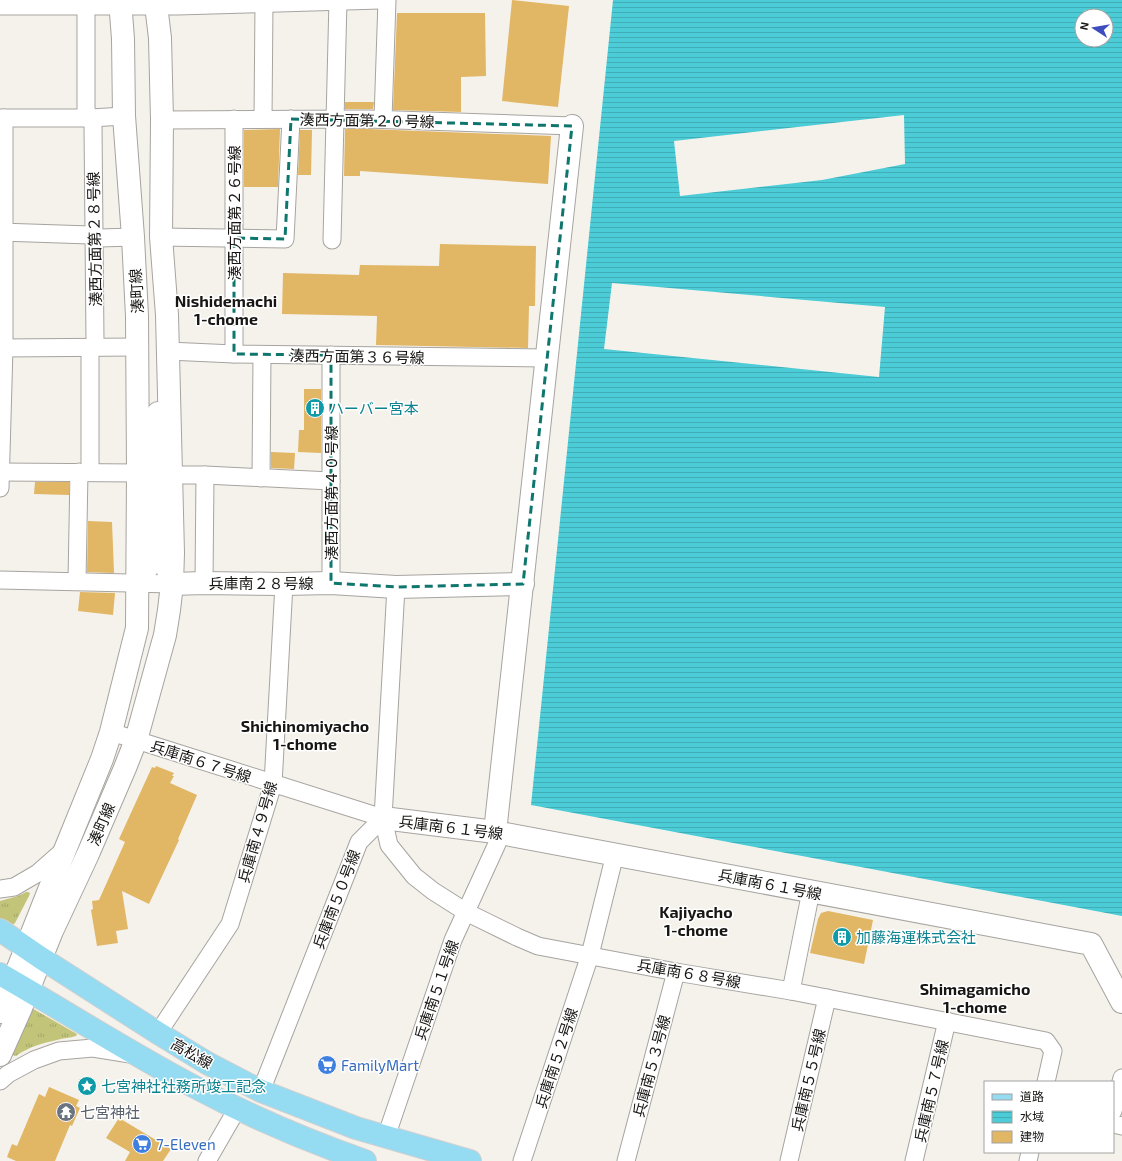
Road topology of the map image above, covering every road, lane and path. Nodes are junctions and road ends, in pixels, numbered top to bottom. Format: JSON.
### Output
{"nodes":[{"id":1,"x":380,"y":0,"type":"edge"},
{"id":2,"x":386,"y":0,"type":"edge"},
{"id":3,"x":338,"y":1,"type":"edge"},
{"id":4,"x":120,"y":3,"type":"edge"},
{"id":5,"x":155,"y":3,"type":"edge"},
{"id":6,"x":264,"y":3,"type":"junction"},
{"id":7,"x":0,"y":6,"type":"edge"},
{"id":8,"x":86,"y":6,"type":"junction"},
{"id":9,"x":124,"y":116,"type":"junction"},
{"id":10,"x":2,"y":118,"type":"edge"},
{"id":11,"x":90,"y":118,"type":"junction"},
{"id":12,"x":234,"y":119,"type":"junction"},
{"id":13,"x":263,"y":119,"type":"junction"},
{"id":14,"x":291,"y":119,"type":"junction"},
{"id":15,"x":335,"y":119,"type":"junction"},
{"id":16,"x":383,"y":119,"type":"junction"},
{"id":17,"x":162,"y":120,"type":"junction"},
{"id":18,"x":572,"y":126,"type":"joint"},
{"id":19,"x":2,"y":232,"type":"edge"},
{"id":20,"x":94,"y":236,"type":"junction"},
{"id":21,"x":133,"y":237,"type":"junction"},
{"id":22,"x":162,"y":237,"type":"junction"},
{"id":23,"x":234,"y":238,"type":"junction"},
{"id":24,"x":332,"y":240,"type":"dead end"},
{"id":25,"x":138,"y":347,"type":"junction"},
{"id":26,"x":2,"y":348,"type":"edge"},
{"id":27,"x":92,"y":348,"type":"junction"},
{"id":28,"x":168,"y":352,"type":"junction"},
{"id":29,"x":234,"y":354,"type":"junction"},
{"id":30,"x":262,"y":355,"type":"junction"},
{"id":31,"x":331,"y":356,"type":"junction"},
{"id":32,"x":547,"y":358,"type":"junction"},
{"id":33,"x":159,"y":402,"type":"junction"},
{"id":34,"x":0,"y":472,"type":"edge"},
{"id":35,"x":85,"y":472,"type":"junction"},
{"id":36,"x":138,"y":473,"type":"junction"},
{"id":37,"x":171,"y":475,"type":"junction"},
{"id":38,"x":205,"y":475,"type":"junction"},
{"id":39,"x":261,"y":478,"type":"junction"},
{"id":40,"x":332,"y":481,"type":"junction"},
{"id":41,"x":0,"y":488,"type":"edge"},
{"id":42,"x":0,"y":580,"type":"edge"},
{"id":43,"x":77,"y":581,"type":"junction"},
{"id":44,"x":138,"y":583,"type":"junction"},
{"id":45,"x":204,"y":583,"type":"junction"},
{"id":46,"x":331,"y":583,"type":"junction"},
{"id":47,"x":172,"y":584,"type":"junction"},
{"id":48,"x":284,"y":584,"type":"junction"},
{"id":49,"x":523,"y":584,"type":"junction"},
{"id":50,"x":396,"y":587,"type":"junction"},
{"id":51,"x":111,"y":732,"type":"junction"},
{"id":52,"x":136,"y":740,"type":"junction"},
{"id":53,"x":273,"y":784,"type":"junction"},
{"id":54,"x":383,"y":818,"type":"junction"},
{"id":55,"x":496,"y":832,"type":"junction"},
{"id":56,"x":65,"y":850,"type":"junction"},
{"id":57,"x":615,"y":854,"type":"junction"},
{"id":58,"x":0,"y":889,"type":"edge"},
{"id":59,"x":810,"y":891,"type":"junction"},
{"id":60,"x":466,"y":912,"type":"junction"},
{"id":61,"x":0,"y":930,"type":"edge"},
{"id":62,"x":34,"y":953,"type":"junction"},
{"id":63,"x":590,"y":955,"type":"junction"},
{"id":64,"x":676,"y":972,"type":"junction"},
{"id":65,"x":14,"y":982,"type":"edge"},
{"id":66,"x":791,"y":991,"type":"junction"},
{"id":67,"x":827,"y":998,"type":"junction"},
{"id":68,"x":1122,"y":1002,"type":"edge"},
{"id":69,"x":0,"y":1012,"type":"edge"},
{"id":70,"x":947,"y":1021,"type":"junction"},
{"id":71,"x":158,"y":1034,"type":"junction"},
{"id":72,"x":0,"y":1055,"type":"edge"},
{"id":73,"x":138,"y":1056,"type":"junction"},
{"id":74,"x":1122,"y":1078,"type":"edge"},
{"id":75,"x":0,"y":1081,"type":"edge"},
{"id":76,"x":1046,"y":1081,"type":"edge"},
{"id":77,"x":261,"y":1091,"type":"junction"},
{"id":78,"x":1114,"y":1106,"type":"edge"},
{"id":79,"x":237,"y":1109,"type":"junction"},
{"id":80,"x":386,"y":1137,"type":"junction"},
{"id":81,"x":207,"y":1161,"type":"edge"},
{"id":82,"x":364,"y":1161,"type":"edge"},
{"id":83,"x":470,"y":1161,"type":"edge"},
{"id":84,"x":522,"y":1161,"type":"edge"},
{"id":85,"x":626,"y":1161,"type":"edge"},
{"id":86,"x":789,"y":1161,"type":"edge"},
{"id":87,"x":914,"y":1161,"type":"edge"}],
"edges":[{"from":1,"to":3,"type":"street"},
{"from":2,"to":16,"type":"street"},
{"from":3,"to":6,"type":"street"},
{"from":3,"to":15,"type":"street"},
{"from":4,"to":5,"type":"street"},
{"from":4,"to":8,"type":"street"},
{"from":4,"to":9,"type":"street","name":"湊町線"},
{"from":5,"to":6,"type":"street"},
{"from":5,"to":17,"type":"street","name":"湊町線"},
{"from":5,"to":33,"type":"street","name":"湊町線"},
{"from":6,"to":13,"type":"street"},
{"from":7,"to":8,"type":"street"},
{"from":8,"to":11,"type":"street","name":"湊西方面第２８号線"},
{"from":9,"to":11,"type":"street"},
{"from":9,"to":21,"type":"street","name":"湊町線"},
{"from":10,"to":11,"type":"street"},
{"from":10,"to":19,"type":"street"},
{"from":11,"to":20,"type":"street","name":"湊西方面第２８号線"},
{"from":12,"to":13,"type":"street","name":"湊西方面第２０号線"},
{"from":12,"to":17,"type":"street","name":"湊西方面第２０号線"},
{"from":12,"to":23,"type":"street","name":"湊西方面第２６号線"},
{"from":13,"to":14,"type":"street","name":"湊西方面第２０号線"},
{"from":14,"to":15,"type":"street","name":"湊西方面第２０号線"},
{"from":14,"to":23,"type":"street"},
{"from":15,"to":16,"type":"street","name":"湊西方面第２０号線"},
{"from":15,"to":24,"type":"street"},
{"from":16,"to":18,"type":"street","name":"湊西方面第２０号線"},
{"from":17,"to":22,"type":"street","name":"湊町線"},
{"from":18,"to":32,"type":"street"},
{"from":19,"to":20,"type":"street"},
{"from":19,"to":26,"type":"street"},
{"from":20,"to":21,"type":"street"},
{"from":20,"to":27,"type":"street","name":"湊西方面第２８号線"},
{"from":21,"to":25,"type":"street","name":"湊町線"},
{"from":22,"to":23,"type":"street"},
{"from":22,"to":28,"type":"street","name":"湊町線"},
{"from":23,"to":29,"type":"street","name":"湊西方面第２６号線"},
{"from":25,"to":27,"type":"street"},
{"from":25,"to":36,"type":"street","name":"湊町線"},
{"from":26,"to":27,"type":"street"},
{"from":26,"to":34,"type":"street"},
{"from":27,"to":35,"type":"street","name":"湊西方面第２８号線"},
{"from":28,"to":29,"type":"street","name":"湊西方面第３６号線"},
{"from":28,"to":37,"type":"street","name":"湊町線"},
{"from":29,"to":30,"type":"street","name":"湊西方面第３６号線"},
{"from":30,"to":31,"type":"street","name":"湊西方面第３６号線"},
{"from":30,"to":39,"type":"street"},
{"from":31,"to":32,"type":"street","name":"湊西方面第３６号線"},
{"from":31,"to":40,"type":"street","name":"湊西方面第４０号線"},
{"from":32,"to":49,"type":"street"},
{"from":33,"to":44,"type":"street","name":"湊町線"},
{"from":33,"to":47,"type":"street","name":"湊町線"},
{"from":34,"to":35,"type":"street"},
{"from":34,"to":41,"type":"street"},
{"from":35,"to":36,"type":"street"},
{"from":35,"to":43,"type":"street","name":"湊西方面第２８号線"},
{"from":36,"to":44,"type":"street","name":"湊町線"},
{"from":37,"to":38,"type":"street"},
{"from":37,"to":47,"type":"street","name":"湊町線"},
{"from":38,"to":39,"type":"street"},
{"from":38,"to":45,"type":"street"},
{"from":39,"to":40,"type":"street"},
{"from":40,"to":46,"type":"street","name":"湊西方面第４０号線"},
{"from":42,"to":43,"type":"street","name":"兵庫南２８号線"},
{"from":43,"to":44,"type":"street","name":"兵庫南２８号線"},
{"from":44,"to":47,"type":"street","name":"兵庫南２８号線"},
{"from":44,"to":51,"type":"street","name":"湊町線"},
{"from":45,"to":47,"type":"street","name":"兵庫南２８号線"},
{"from":45,"to":48,"type":"street","name":"兵庫南２８号線"},
{"from":46,"to":48,"type":"street","name":"兵庫南２８号線"},
{"from":46,"to":50,"type":"street","name":"兵庫南２８号線"},
{"from":47,"to":52,"type":"street","name":"湊町線"},
{"from":48,"to":53,"type":"street","name":"兵庫南４９号線"},
{"from":49,"to":50,"type":"street","name":"兵庫南２８号線"},
{"from":49,"to":55,"type":"street"},
{"from":50,"to":54,"type":"street"},
{"from":51,"to":52,"type":"street","name":"兵庫南６７号線"},
{"from":51,"to":56,"type":"street","name":"湊町線"},
{"from":52,"to":53,"type":"street","name":"兵庫南６７号線"},
{"from":52,"to":62,"type":"street","name":"湊町線"},
{"from":53,"to":54,"type":"street","name":"兵庫南６７号線"},
{"from":53,"to":71,"type":"street","name":"兵庫南４９号線"},
{"from":54,"to":55,"type":"street","name":"兵庫南６１号線"},
{"from":54,"to":60,"type":"street","name":"兵庫南６８号線"},
{"from":54,"to":77,"type":"street","name":"兵庫南５０号線"},
{"from":55,"to":57,"type":"street","name":"兵庫南６１号線"},
{"from":55,"to":60,"type":"street","name":"兵庫南５１号線"},
{"from":56,"to":58,"type":"street"},
{"from":56,"to":62,"type":"street","name":"湊町線"},
{"from":57,"to":59,"type":"street","name":"兵庫南６１号線"},
{"from":57,"to":63,"type":"street","name":"兵庫南５２号線"},
{"from":59,"to":66,"type":"street"},
{"from":59,"to":68,"type":"street","name":"兵庫南６１号線"},
{"from":60,"to":63,"type":"street","name":"兵庫南６８号線"},
{"from":60,"to":80,"type":"street","name":"兵庫南５１号線"},
{"from":61,"to":62,"type":"main road","name":"高松線"},
{"from":62,"to":65,"type":"street","name":"湊町線"},
{"from":62,"to":71,"type":"main road","name":"高松線"},
{"from":63,"to":64,"type":"street","name":"兵庫南６８号線"},
{"from":63,"to":84,"type":"street","name":"兵庫南５２号線"},
{"from":64,"to":66,"type":"street","name":"兵庫南６８号線"},
{"from":64,"to":85,"type":"street","name":"兵庫南５３号線"},
{"from":65,"to":69,"type":"street","name":"湊町線"},
{"from":65,"to":72,"type":"street","name":"湊町線"},
{"from":65,"to":73,"type":"main road","name":"高松線"},
{"from":66,"to":67,"type":"street","name":"兵庫南６８号線"},
{"from":67,"to":70,"type":"street","name":"兵庫南６８号線"},
{"from":67,"to":86,"type":"street","name":"兵庫南５５号線"},
{"from":70,"to":76,"type":"street","name":"兵庫南６８号線"},
{"from":70,"to":87,"type":"street","name":"兵庫南５７号線"},
{"from":71,"to":77,"type":"main road","name":"高松線"},
{"from":73,"to":75,"type":"street"},
{"from":73,"to":79,"type":"main road","name":"高松線"},
{"from":74,"to":78,"type":"street"},
{"from":77,"to":80,"type":"main road","name":"高松線"},
{"from":79,"to":81,"type":"street"},
{"from":79,"to":82,"type":"main road","name":"高松線"},
{"from":80,"to":83,"type":"main road","name":"高松線"}]}
